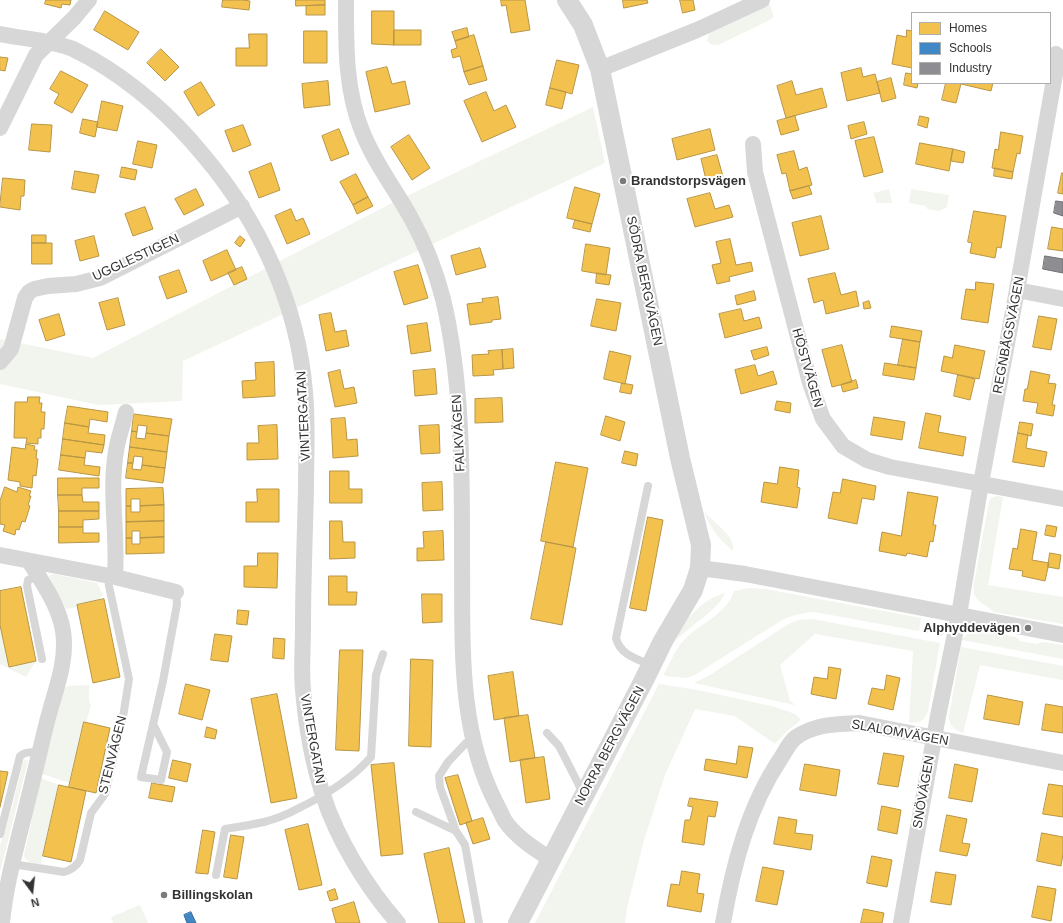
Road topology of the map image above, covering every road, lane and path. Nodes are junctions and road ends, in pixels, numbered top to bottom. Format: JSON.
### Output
{"nodes":[{"id":1,"x":89,"y":0,"type":"edge"},
{"id":2,"x":346,"y":0,"type":"edge"},
{"id":3,"x":568,"y":0,"type":"edge"},
{"id":4,"x":762,"y":0,"type":"edge"},
{"id":5,"x":0,"y":34,"type":"edge"},
{"id":6,"x":48,"y":42,"type":"junction"},
{"id":7,"x":1056,"y":54,"type":"dead end"},
{"id":8,"x":600,"y":69,"type":"junction"},
{"id":9,"x":0,"y":128,"type":"edge"},
{"id":10,"x":753,"y":144,"type":"dead end"},
{"id":11,"x":242,"y":206,"type":"junction"},
{"id":12,"x":1017,"y":290,"type":"junction"},
{"id":13,"x":1063,"y":299,"type":"edge"},
{"id":14,"x":0,"y":362,"type":"edge"},
{"id":15,"x":126,"y":412,"type":"dead end"},
{"id":16,"x":981,"y":483,"type":"junction"},
{"id":17,"x":648,"y":486,"type":"dead end"},
{"id":18,"x":1063,"y":499,"type":"edge"},
{"id":19,"x":0,"y":555,"type":"edge"},
{"id":20,"x":28,"y":561,"type":"junction"},
{"id":21,"x":700,"y":568,"type":"junction"},
{"id":22,"x":38,"y":576,"type":"junction"},
{"id":23,"x":111,"y":576,"type":"junction"},
{"id":24,"x":176,"y":592,"type":"joint"},
{"id":25,"x":959,"y":615,"type":"junction"},
{"id":26,"x":1063,"y":635,"type":"edge"},
{"id":27,"x":383,"y":654,"type":"dead end"},
{"id":28,"x":42,"y":659,"type":"dead end"},
{"id":29,"x":652,"y":665,"type":"junction"},
{"id":30,"x":153,"y":724,"type":"junction"},
{"id":31,"x":547,"y":733,"type":"dead end"},
{"id":32,"x":473,"y":738,"type":"junction"},
{"id":33,"x":934,"y":739,"type":"junction"},
{"id":34,"x":39,"y":754,"type":"junction"},
{"id":35,"x":1063,"y":764,"type":"edge"},
{"id":36,"x":584,"y":795,"type":"junction"},
{"id":37,"x":323,"y":796,"type":"junction"},
{"id":38,"x":416,"y":812,"type":"dead end"},
{"id":39,"x":456,"y":831,"type":"junction"},
{"id":40,"x":0,"y":834,"type":"edge"},
{"id":41,"x":550,"y":859,"type":"junction"},
{"id":42,"x":12,"y":864,"type":"junction"},
{"id":43,"x":216,"y":875,"type":"dead end"},
{"id":44,"x":2,"y":923,"type":"edge"},
{"id":45,"x":398,"y":923,"type":"edge"},
{"id":46,"x":479,"y":923,"type":"edge"},
{"id":47,"x":518,"y":923,"type":"edge"},
{"id":48,"x":723,"y":923,"type":"edge"},
{"id":49,"x":901,"y":923,"type":"edge"}],
"edges":[{"from":1,"to":6,"type":"street"},
{"from":2,"to":32,"type":"street","name":"FALKVÄGEN"},
{"from":3,"to":8,"type":"street","name":"SÖDRA BERGVÄGEN"},
{"from":4,"to":8,"type":"street"},
{"from":5,"to":6,"type":"street","name":"VINTERGATAN"},
{"from":6,"to":9,"type":"street"},
{"from":6,"to":11,"type":"street","name":"VINTERGATAN"},
{"from":7,"to":12,"type":"street","name":"REGNBÅGSVÄGEN"},
{"from":8,"to":21,"type":"street","name":"SÖDRA BERGVÄGEN"},
{"from":10,"to":16,"type":"street","name":"HÖSTVÄGEN"},
{"from":11,"to":14,"type":"street","name":"UGGLESTIGEN"},
{"from":11,"to":37,"type":"street","name":"VINTERGATAN"},
{"from":12,"to":13,"type":"street"},
{"from":12,"to":16,"type":"street","name":"REGNBÅGSVÄGEN"},
{"from":15,"to":23,"type":"street"},
{"from":16,"to":18,"type":"street","name":"HÖSTVÄGEN"},
{"from":16,"to":25,"type":"street","name":"REGNBÅGSVÄGEN"},
{"from":17,"to":29,"type":"lane"},
{"from":19,"to":20,"type":"street"},
{"from":20,"to":22,"type":"street"},
{"from":20,"to":23,"type":"street"},
{"from":21,"to":25,"type":"street"},
{"from":21,"to":29,"type":"street","name":"NORRA BERGVÄGEN"},
{"from":22,"to":28,"type":"lane"},
{"from":22,"to":34,"type":"street"},
{"from":23,"to":24,"type":"street"},
{"from":23,"to":42,"type":"lane","name":"STENVÄGEN"},
{"from":24,"to":30,"type":"lane"},
{"from":25,"to":26,"type":"street"},
{"from":25,"to":33,"type":"street","name":"SNÖVÄGEN"},
{"from":27,"to":37,"type":"lane"},
{"from":29,"to":36,"type":"street","name":"NORRA BERGVÄGEN"},
{"from":30,"to":30,"type":"lane"},
{"from":31,"to":36,"type":"lane"},
{"from":32,"to":39,"type":"lane"},
{"from":32,"to":41,"type":"street","name":"FALKVÄGEN"},
{"from":33,"to":35,"type":"street","name":"SLALOMVÄGEN"},
{"from":33,"to":48,"type":"street","name":"SLALOMVÄGEN"},
{"from":33,"to":49,"type":"street","name":"SNÖVÄGEN"},
{"from":34,"to":40,"type":"lane"},
{"from":34,"to":42,"type":"street"},
{"from":36,"to":41,"type":"street","name":"NORRA BERGVÄGEN"},
{"from":37,"to":43,"type":"lane"},
{"from":37,"to":45,"type":"street","name":"VINTERGATAN"},
{"from":38,"to":39,"type":"lane"},
{"from":39,"to":46,"type":"lane"},
{"from":41,"to":47,"type":"street","name":"NORRA BERGVÄGEN"},
{"from":42,"to":44,"type":"street"}]}
